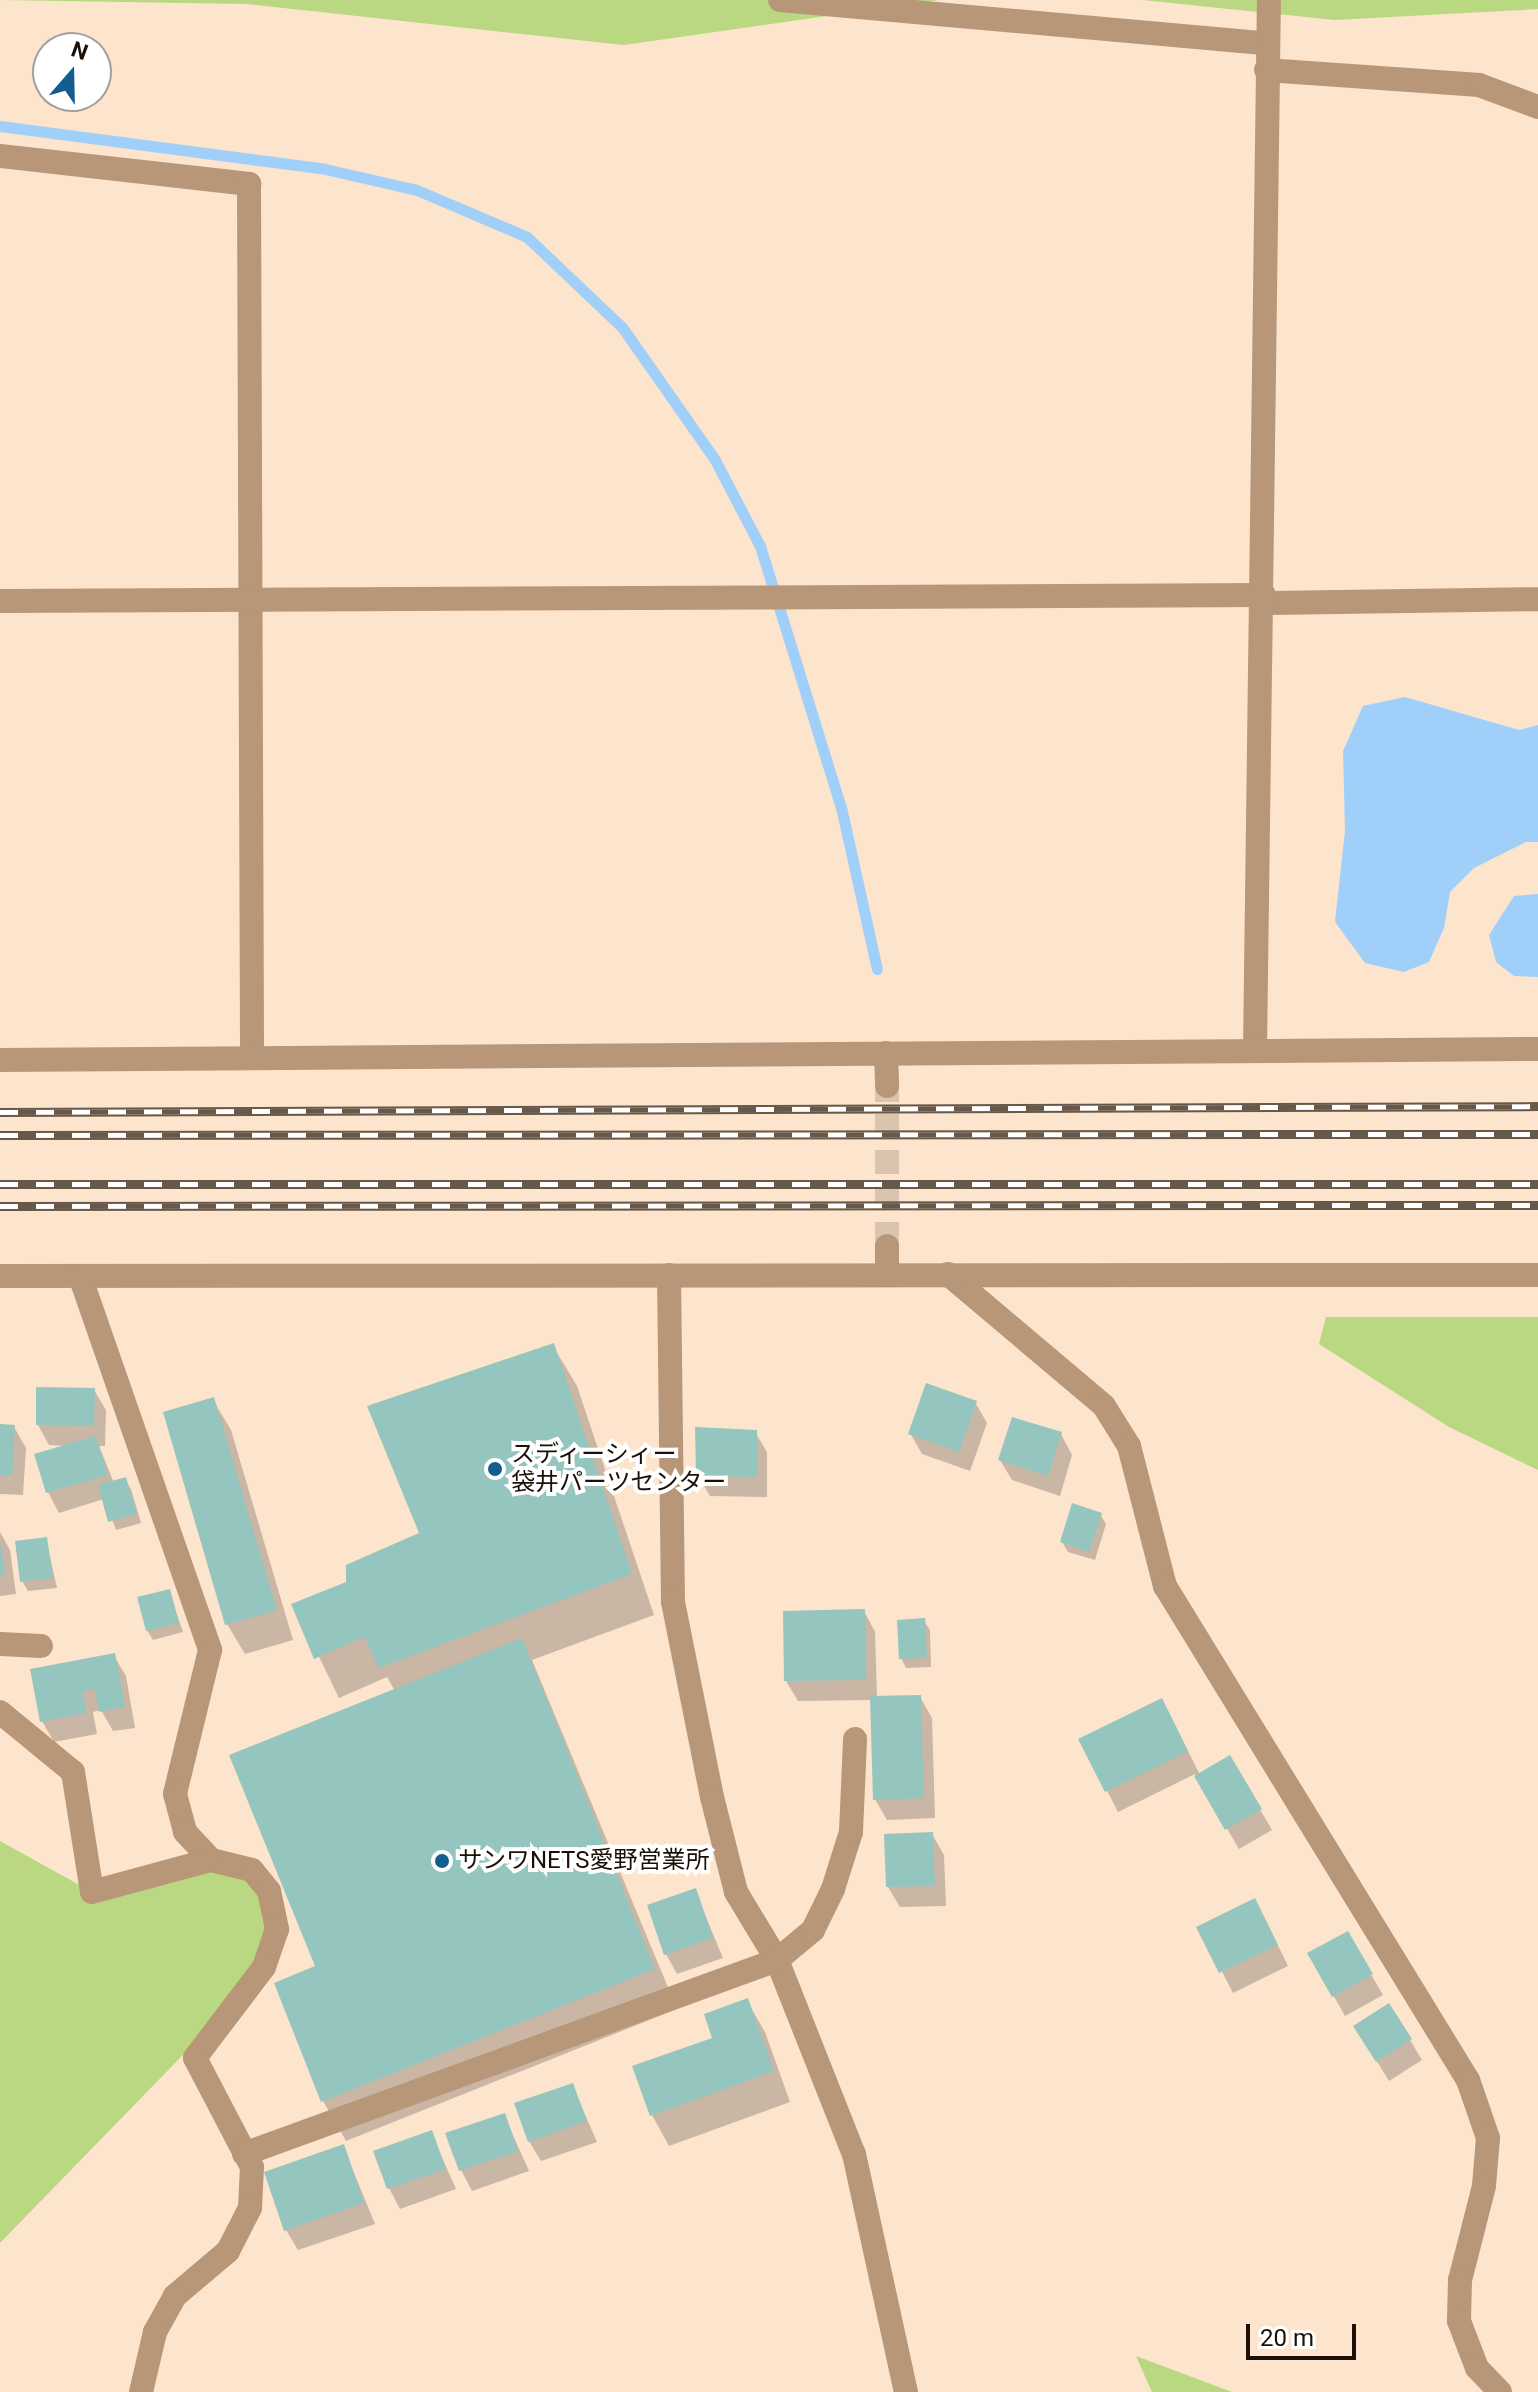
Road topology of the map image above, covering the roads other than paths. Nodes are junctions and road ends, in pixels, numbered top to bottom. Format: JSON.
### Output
{"nodes":[{"id":1,"x":780,"y":0,"type":"edge"},
{"id":2,"x":1269,"y":0,"type":"edge"},
{"id":3,"x":1268,"y":35,"type":"junction"},
{"id":4,"x":1266,"y":70,"type":"junction"},
{"id":5,"x":1536,"y":102,"type":"edge"},
{"id":6,"x":0,"y":156,"type":"edge"},
{"id":7,"x":1264,"y":599,"type":"junction"},
{"id":8,"x":1538,"y":599,"type":"edge"},
{"id":9,"x":253,"y":600,"type":"junction"},
{"id":10,"x":0,"y":601,"type":"edge"},
{"id":11,"x":1255,"y":1049,"type":"junction"},
{"id":12,"x":1538,"y":1049,"type":"edge"},
{"id":13,"x":886,"y":1053,"type":"junction"},
{"id":14,"x":252,"y":1058,"type":"junction"},
{"id":15,"x":0,"y":1060,"type":"edge"},
{"id":16,"x":887,"y":1086,"type":"tunnel mouth"},
{"id":17,"x":887,"y":1246,"type":"tunnel mouth"},
{"id":18,"x":948,"y":1274,"type":"junction"},
{"id":19,"x":669,"y":1275,"type":"junction"},
{"id":20,"x":887,"y":1275,"type":"junction"},
{"id":21,"x":1538,"y":1275,"type":"edge"},
{"id":22,"x":0,"y":1276,"type":"edge"},
{"id":23,"x":80,"y":1276,"type":"junction"},
{"id":24,"x":0,"y":1644,"type":"edge"},
{"id":25,"x":41,"y":1646,"type":"dead end"},
{"id":26,"x":0,"y":1712,"type":"edge"},
{"id":27,"x":855,"y":1739,"type":"dead end"},
{"id":28,"x":211,"y":1860,"type":"junction"},
{"id":29,"x":777,"y":1960,"type":"junction"},
{"id":30,"x":244,"y":2154,"type":"junction"},
{"id":31,"x":141,"y":2392,"type":"edge"},
{"id":32,"x":906,"y":2392,"type":"edge"},
{"id":33,"x":1500,"y":2392,"type":"edge"}],
"edges":[{"from":1,"to":3,"type":"street"},
{"from":2,"to":3,"type":"street"},
{"from":3,"to":4,"type":"street"},
{"from":4,"to":5,"type":"street"},
{"from":4,"to":7,"type":"street"},
{"from":6,"to":9,"type":"street"},
{"from":7,"to":8,"type":"street"},
{"from":7,"to":9,"type":"street"},
{"from":7,"to":11,"type":"street"},
{"from":9,"to":10,"type":"street"},
{"from":9,"to":14,"type":"street"},
{"from":11,"to":12,"type":"street"},
{"from":11,"to":13,"type":"street"},
{"from":13,"to":14,"type":"street"},
{"from":13,"to":16,"type":"street"},
{"from":14,"to":15,"type":"street"},
{"from":17,"to":20,"type":"street"},
{"from":18,"to":20,"type":"street"},
{"from":18,"to":21,"type":"street"},
{"from":18,"to":33,"type":"street"},
{"from":19,"to":20,"type":"street"},
{"from":19,"to":23,"type":"street"},
{"from":19,"to":29,"type":"street"},
{"from":22,"to":23,"type":"street"},
{"from":23,"to":28,"type":"street"},
{"from":24,"to":25,"type":"street"},
{"from":26,"to":28,"type":"street"},
{"from":27,"to":29,"type":"street"},
{"from":28,"to":30,"type":"street"},
{"from":29,"to":30,"type":"street"},
{"from":29,"to":32,"type":"street"},
{"from":30,"to":31,"type":"street"}]}
